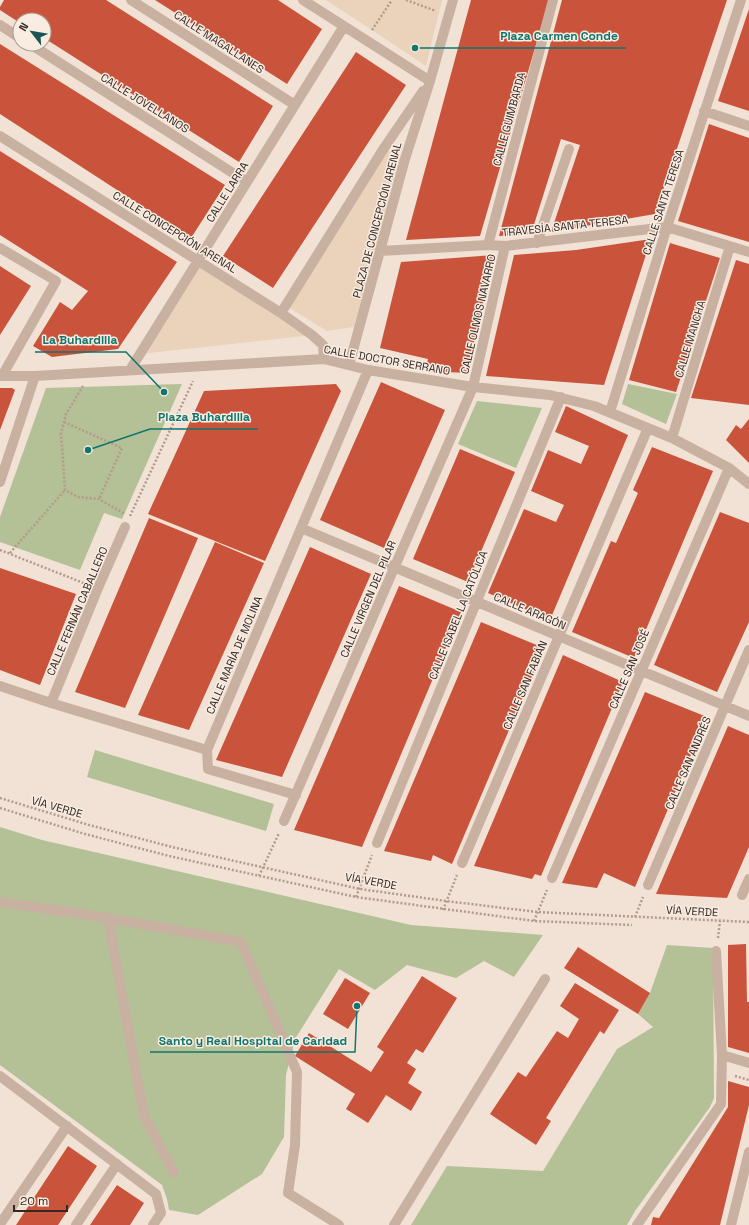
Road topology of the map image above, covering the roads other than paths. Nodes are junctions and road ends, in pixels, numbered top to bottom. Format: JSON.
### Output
{"nodes":[{"id":1,"x":131,"y":0,"type":"edge"},
{"id":2,"x":303,"y":0,"type":"edge"},
{"id":3,"x":453,"y":0,"type":"edge"},
{"id":4,"x":553,"y":0,"type":"edge"},
{"id":5,"x":740,"y":0,"type":"edge"},
{"id":6,"x":0,"y":25,"type":"edge"},
{"id":7,"x":344,"y":26,"type":"junction"},
{"id":8,"x":12,"y":33,"type":"edge"},
{"id":9,"x":43,"y":52,"type":"edge"},
{"id":10,"x":430,"y":81,"type":"junction"},
{"id":11,"x":295,"y":105,"type":"junction"},
{"id":12,"x":704,"y":111,"type":"junction"},
{"id":13,"x":749,"y":126,"type":"edge"},
{"id":14,"x":0,"y":136,"type":"edge"},
{"id":15,"x":569,"y":149,"type":"dead end"},
{"id":16,"x":247,"y":182,"type":"junction"},
{"id":17,"x":667,"y":227,"type":"junction"},
{"id":18,"x":537,"y":243,"type":"junction"},
{"id":19,"x":488,"y":245,"type":"junction"},
{"id":20,"x":505,"y":246,"type":"junction"},
{"id":21,"x":730,"y":246,"type":"junction"},
{"id":22,"x":0,"y":248,"type":"edge"},
{"id":23,"x":380,"y":251,"type":"junction"},
{"id":24,"x":749,"y":252,"type":"edge"},
{"id":25,"x":198,"y":260,"type":"junction"},
{"id":26,"x":281,"y":313,"type":"junction"},
{"id":27,"x":324,"y":358,"type":"junction"},
{"id":28,"x":349,"y":365,"type":"junction"},
{"id":29,"x":130,"y":370,"type":"junction"},
{"id":30,"x":368,"y":370,"type":"junction"},
{"id":31,"x":1,"y":376,"type":"edge"},
{"id":32,"x":35,"y":376,"type":"junction"},
{"id":33,"x":473,"y":387,"type":"junction"},
{"id":34,"x":561,"y":397,"type":"junction"},
{"id":35,"x":610,"y":412,"type":"junction"},
{"id":36,"x":648,"y":428,"type":"junction"},
{"id":37,"x":672,"y":438,"type":"junction"},
{"id":38,"x":729,"y":468,"type":"junction"},
{"id":39,"x":0,"y":482,"type":"edge"},
{"id":40,"x":749,"y":484,"type":"edge"},
{"id":41,"x":125,"y":527,"type":"dead end"},
{"id":42,"x":301,"y":528,"type":"junction"},
{"id":43,"x":394,"y":568,"type":"junction"},
{"id":44,"x":476,"y":602,"type":"junction"},
{"id":45,"x":559,"y":637,"type":"junction"},
{"id":46,"x":749,"y":650,"type":"edge"},
{"id":47,"x":641,"y":671,"type":"junction"},
{"id":48,"x":0,"y":686,"type":"edge"},
{"id":49,"x":51,"y":703,"type":"junction"},
{"id":50,"x":725,"y":706,"type":"junction"},
{"id":51,"x":749,"y":716,"type":"edge"},
{"id":52,"x":207,"y":750,"type":"junction"},
{"id":53,"x":296,"y":795,"type":"junction"},
{"id":54,"x":284,"y":821,"type":"road end"},
{"id":55,"x":376,"y":843,"type":"road end"},
{"id":56,"x":462,"y":863,"type":"road end"},
{"id":57,"x":552,"y":878,"type":"road end"},
{"id":58,"x":749,"y":879,"type":"edge"},
{"id":59,"x":648,"y":885,"type":"road end"},
{"id":60,"x":742,"y":895,"type":"dead end"},
{"id":61,"x":0,"y":902,"type":"edge"},
{"id":62,"x":108,"y":918,"type":"junction"},
{"id":63,"x":716,"y":951,"type":"dead end"},
{"id":64,"x":544,"y":979,"type":"dead end"},
{"id":65,"x":722,"y":1055,"type":"junction"},
{"id":66,"x":749,"y":1063,"type":"edge"},
{"id":67,"x":0,"y":1076,"type":"edge"},
{"id":68,"x":67,"y":1126,"type":"junction"},
{"id":69,"x":749,"y":1152,"type":"edge"},
{"id":70,"x":117,"y":1164,"type":"junction"},
{"id":71,"x":174,"y":1173,"type":"dead end"},
{"id":72,"x":0,"y":1224,"type":"edge"},
{"id":73,"x":76,"y":1225,"type":"edge"},
{"id":74,"x":153,"y":1225,"type":"edge"},
{"id":75,"x":339,"y":1225,"type":"edge"},
{"id":76,"x":394,"y":1225,"type":"edge"},
{"id":77,"x":637,"y":1225,"type":"edge"},
{"id":78,"x":731,"y":1225,"type":"edge"}],
"edges":[{"from":1,"to":11,"type":"street","name":"CALLE MAGALLANES"},
{"from":2,"to":7,"type":"street"},
{"from":3,"to":10,"type":"street","name":"PLAZA DE CONCEPCIÓN ARENAL"},
{"from":4,"to":19,"type":"street","name":"CALLE GUIMBARDA"},
{"from":5,"to":12,"type":"street","name":"CALLE SANTA TERESA"},
{"from":6,"to":8,"type":"street"},
{"from":7,"to":10,"type":"street"},
{"from":7,"to":11,"type":"street","name":"CALLE LARRA"},
{"from":9,"to":16,"type":"street","name":"CALLE JOVELLANOS"},
{"from":10,"to":23,"type":"street","name":"PLAZA DE CONCEPCIÓN ARENAL"},
{"from":10,"to":26,"type":"street","name":"PLAZA DE CONCEPCIÓN ARENAL"},
{"from":11,"to":16,"type":"street","name":"CALLE LARRA"},
{"from":12,"to":13,"type":"street"},
{"from":12,"to":17,"type":"street","name":"CALLE SANTA TERESA"},
{"from":14,"to":25,"type":"street","name":"CALLE CONCEPCIÓN ARENAL"},
{"from":15,"to":18,"type":"street"},
{"from":16,"to":25,"type":"street","name":"CALLE LARRA"},
{"from":17,"to":18,"type":"street","name":"TRAVESÍA SANTA TERESA"},
{"from":17,"to":21,"type":"street","name":"TRAVESÍA SANTA TERESA"},
{"from":17,"to":35,"type":"street","name":"CALLE SANTA TERESA"},
{"from":18,"to":20,"type":"street","name":"TRAVESÍA SANTA TERESA"},
{"from":19,"to":20,"type":"street","name":"TRAVESÍA SANTA TERESA"},
{"from":19,"to":23,"type":"street","name":"TRAVESÍA SANTA TERESA"},
{"from":20,"to":33,"type":"street","name":"CALLE OLMOS NAVARRO"},
{"from":21,"to":24,"type":"street","name":"TRAVESÍA SANTA TERESA"},
{"from":21,"to":37,"type":"street","name":"CALLE MANCHA"},
{"from":22,"to":31,"type":"street"},
{"from":23,"to":28,"type":"street","name":"PLAZA DE CONCEPCIÓN ARENAL"},
{"from":25,"to":26,"type":"street","name":"CALLE CONCEPCIÓN ARENAL"},
{"from":25,"to":29,"type":"street","name":"CALLE LARRA"},
{"from":26,"to":27,"type":"street","name":"CALLE CONCEPCIÓN ARENAL"},
{"from":27,"to":28,"type":"street","name":"CALLE DOCTOR SERRANO"},
{"from":27,"to":29,"type":"street","name":"CALLE DOCTOR SERRANO"},
{"from":28,"to":30,"type":"street","name":"CALLE DOCTOR SERRANO"},
{"from":29,"to":32,"type":"street","name":"CALLE DOCTOR SERRANO"},
{"from":30,"to":33,"type":"street","name":"CALLE DOCTOR SERRANO"},
{"from":30,"to":42,"type":"street","name":"CALLE MARÍA DE MOLINA"},
{"from":31,"to":32,"type":"street","name":"CALLE DOCTOR SERRANO"},
{"from":32,"to":39,"type":"street"},
{"from":33,"to":34,"type":"street","name":"CALLE DOCTOR SERRANO"},
{"from":33,"to":43,"type":"street","name":"CALLE VIRGEN DEL PILAR"},
{"from":34,"to":35,"type":"street","name":"CALLE DOCTOR SERRANO"},
{"from":34,"to":44,"type":"street","name":"CALLE ISABEL LA CATÓLICA"},
{"from":35,"to":36,"type":"street","name":"CALLE DOCTOR SERRANO"},
{"from":36,"to":37,"type":"street","name":"CALLE DOCTOR SERRANO"},
{"from":36,"to":45,"type":"street","name":"CALLE SAN FABIÁN"},
{"from":37,"to":38,"type":"street","name":"CALLE DOCTOR SERRANO"},
{"from":38,"to":40,"type":"street","name":"CALLE DOCTOR SERRANO"},
{"from":38,"to":47,"type":"street","name":"CALLE SAN JOSÉ"},
{"from":41,"to":49,"type":"street","name":"CALLE FERNÁN CABALLERO"},
{"from":42,"to":43,"type":"street","name":"CALLE ARAGÓN"},
{"from":42,"to":52,"type":"street","name":"CALLE MARÍA DE MOLINA"},
{"from":43,"to":44,"type":"street","name":"CALLE ARAGÓN"},
{"from":43,"to":53,"type":"street","name":"CALLE VIRGEN DEL PILAR"},
{"from":44,"to":45,"type":"street","name":"CALLE ARAGÓN"},
{"from":44,"to":55,"type":"street","name":"CALLE ISABEL LA CATÓLICA"},
{"from":45,"to":47,"type":"street","name":"CALLE ARAGÓN"},
{"from":45,"to":56,"type":"street","name":"CALLE SAN FABIÁN"},
{"from":46,"to":50,"type":"street","name":"CALLE SAN ANDRÉS"},
{"from":47,"to":50,"type":"street","name":"CALLE ARAGÓN"},
{"from":47,"to":57,"type":"street","name":"CALLE SAN JOSÉ"},
{"from":48,"to":49,"type":"street"},
{"from":49,"to":52,"type":"street"},
{"from":50,"to":51,"type":"street","name":"CALLE ARAGÓN"},
{"from":50,"to":59,"type":"street","name":"CALLE SAN ANDRÉS"},
{"from":52,"to":53,"type":"street"},
{"from":53,"to":54,"type":"street","name":"CALLE VIRGEN DEL PILAR"},
{"from":58,"to":60,"type":"street"},
{"from":61,"to":62,"type":"street"},
{"from":62,"to":71,"type":"street"},
{"from":62,"to":75,"type":"street"},
{"from":63,"to":65,"type":"street"},
{"from":64,"to":76,"type":"street"},
{"from":65,"to":66,"type":"street"},
{"from":65,"to":77,"type":"street"},
{"from":67,"to":68,"type":"street"},
{"from":68,"to":70,"type":"street"},
{"from":68,"to":72,"type":"street"},
{"from":69,"to":78,"type":"street"},
{"from":70,"to":73,"type":"street"},
{"from":70,"to":74,"type":"street"}]}
